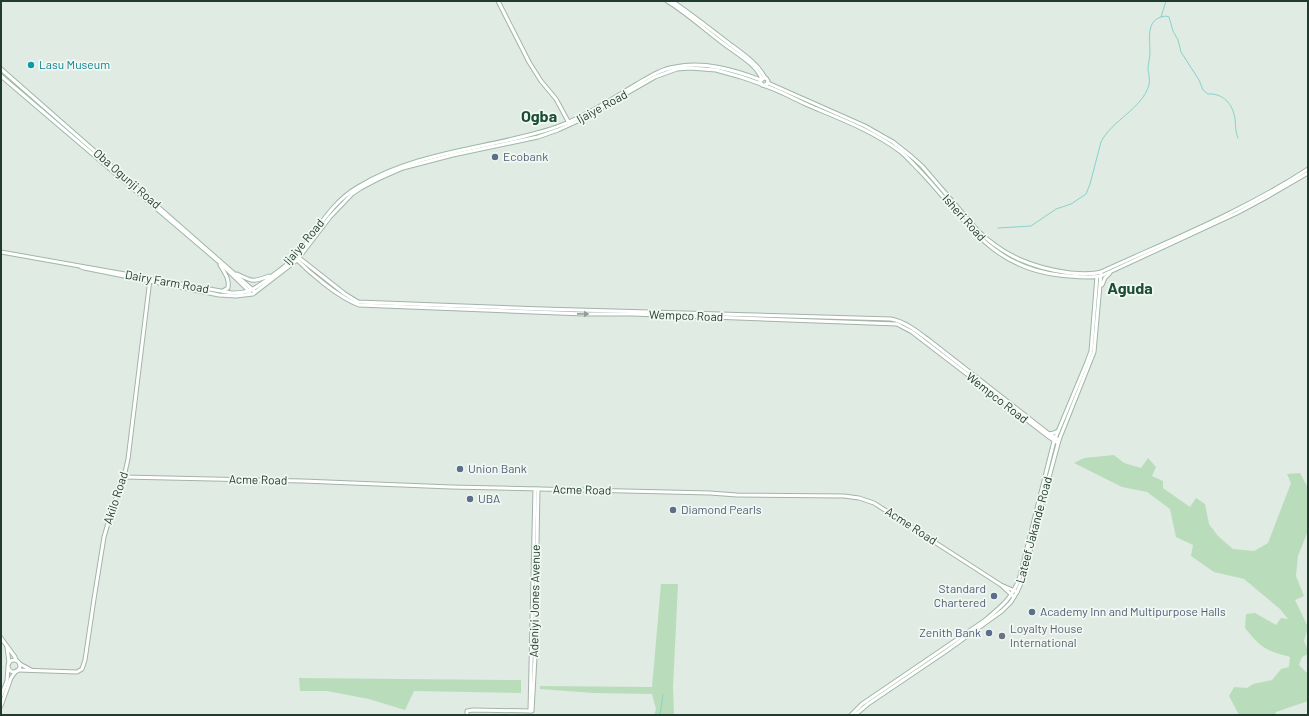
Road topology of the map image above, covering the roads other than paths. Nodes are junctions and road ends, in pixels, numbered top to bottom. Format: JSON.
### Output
{"nodes":[{"id":1,"x":498,"y":1,"type":"edge"},
{"id":2,"x":667,"y":1,"type":"edge"},
{"id":3,"x":672,"y":1,"type":"edge"},
{"id":4,"x":1,"y":70,"type":"edge"},
{"id":5,"x":1,"y":76,"type":"edge"},
{"id":6,"x":646,"y":81,"type":"joint"},
{"id":7,"x":763,"y":81,"type":"junction"},
{"id":8,"x":46,"y":108,"type":"junction"},
{"id":9,"x":44,"y":112,"type":"junction"},
{"id":10,"x":569,"y":124,"type":"junction"},
{"id":11,"x":911,"y":158,"type":"junction"},
{"id":12,"x":1308,"y":169,"type":"edge"},
{"id":13,"x":1308,"y":173,"type":"edge"},
{"id":14,"x":152,"y":203,"type":"junction"},
{"id":15,"x":202,"y":246,"type":"junction"},
{"id":16,"x":1,"y":252,"type":"edge"},
{"id":17,"x":297,"y":258,"type":"junction"},
{"id":18,"x":218,"y":261,"type":"junction"},
{"id":19,"x":1113,"y":271,"type":"junction"},
{"id":20,"x":234,"y":272,"type":"junction"},
{"id":21,"x":273,"y":275,"type":"junction"},
{"id":22,"x":1099,"y":275,"type":"junction"},
{"id":23,"x":149,"y":280,"type":"junction"},
{"id":24,"x":221,"y":292,"type":"junction"},
{"id":25,"x":253,"y":292,"type":"junction"},
{"id":26,"x":1099,"y":298,"type":"junction"},
{"id":27,"x":929,"y":343,"type":"junction"},
{"id":28,"x":1058,"y":431,"type":"junction"},
{"id":29,"x":1049,"y":434,"type":"junction"},
{"id":30,"x":1054,"y":439,"type":"junction"},
{"id":31,"x":1059,"y":441,"type":"junction"},
{"id":32,"x":124,"y":477,"type":"junction"},
{"id":33,"x":536,"y":489,"type":"junction"},
{"id":34,"x":1001,"y":584,"type":"junction"},
{"id":35,"x":1016,"y":591,"type":"junction"},
{"id":36,"x":1012,"y":596,"type":"junction"},
{"id":37,"x":1,"y":638,"type":"edge"},
{"id":38,"x":7,"y":647,"type":"junction"},
{"id":39,"x":16,"y":660,"type":"junction"},
{"id":40,"x":8,"y":663,"type":"junction"},
{"id":41,"x":20,"y":664,"type":"junction"},
{"id":42,"x":8,"y":667,"type":"junction"},
{"id":43,"x":17,"y":671,"type":"junction"},
{"id":44,"x":35,"y":671,"type":"junction"},
{"id":45,"x":1,"y":696,"type":"edge"},
{"id":46,"x":1,"y":706,"type":"edge"},
{"id":47,"x":467,"y":715,"type":"edge"},
{"id":48,"x":851,"y":715,"type":"edge"},
{"id":49,"x":855,"y":715,"type":"edge"}],
"edges":[{"from":1,"to":10,"type":"main road"},
{"from":2,"to":7,"type":"main road"},
{"from":3,"to":7,"type":"main road"},
{"from":4,"to":8,"type":"main road","name":"Oba Ogunji Road"},
{"from":5,"to":9,"type":"main road","name":"Oba Ogunji Road"},
{"from":6,"to":7,"type":"main road","name":"Isheri Road"},
{"from":6,"to":10,"type":"main road","name":"Ijaiye Road"},
{"from":7,"to":11,"type":"main road","name":"Isheri Road"},
{"from":7,"to":11,"type":"main road","name":"Isheri Road"},
{"from":8,"to":9,"type":"main road"},
{"from":8,"to":14,"type":"main road","name":"Oba Ogunji Road"},
{"from":9,"to":14,"type":"main road","name":"Oba Ogunji Road"},
{"from":10,"to":17,"type":"main road","name":"Ijaiye Road"},
{"from":11,"to":22,"type":"main road","name":"Isheri Road"},
{"from":12,"to":22,"type":"main road","name":"Isheri Road"},
{"from":13,"to":19,"type":"main road","name":"Isheri Road"},
{"from":14,"to":15,"type":"main road","name":"Oba Ogunji Road"},
{"from":15,"to":18,"type":"main road","name":"Oba Ogunji Road"},
{"from":15,"to":20,"type":"main road","name":"Oba Ogunji Road"},
{"from":16,"to":23,"type":"main road","name":"Dairy Farm Road"},
{"from":17,"to":21,"type":"main road","name":"Ijaiye Road"},
{"from":17,"to":25,"type":"main road","name":"Ijaiye Road"},
{"from":17,"to":27,"type":"main road","name":"Wempco Road"},
{"from":18,"to":24,"type":"main road"},
{"from":18,"to":25,"type":"main road","name":"Oba Ogunji Road"},
{"from":19,"to":22,"type":"main road","name":"Isheri Road"},
{"from":19,"to":26,"type":"main road"},
{"from":20,"to":21,"type":"main road"},
{"from":20,"to":25,"type":"main road","name":"Oba Ogunji Road"},
{"from":21,"to":25,"type":"main road","name":"Ijaiye Road"},
{"from":22,"to":26,"type":"main road","name":"Lateef Jakande Road"},
{"from":22,"to":28,"type":"main road","name":"Lateef Jakande Road"},
{"from":23,"to":24,"type":"main road","name":"Dairy Farm Road"},
{"from":23,"to":25,"type":"main road","name":"Dairy Farm Road"},
{"from":23,"to":32,"type":"main road","name":"Akilo Road"},
{"from":24,"to":25,"type":"main road","name":"Dairy Farm Road"},
{"from":26,"to":31,"type":"main road","name":"Lateef Jakande Road"},
{"from":27,"to":29,"type":"main road","name":"Wempco Road"},
{"from":27,"to":30,"type":"main road","name":"Wempco Road"},
{"from":28,"to":29,"type":"main road"},
{"from":28,"to":30,"type":"main road","name":"Lateef Jakande Road"},
{"from":29,"to":30,"type":"main road","name":"Wempco Road"},
{"from":30,"to":31,"type":"main road"},
{"from":30,"to":35,"type":"main road","name":"Lateef Jakande Road"},
{"from":31,"to":35,"type":"main road","name":"Lateef Jakande Road"},
{"from":32,"to":33,"type":"main road","name":"Acme Road"},
{"from":32,"to":44,"type":"main road","name":"Akilo Road"},
{"from":33,"to":34,"type":"main road","name":"Acme Road"},
{"from":33,"to":47,"type":"main road","name":"Adeniyi Jones Avenue"},
{"from":34,"to":35,"type":"main road","name":"Acme Road"},
{"from":34,"to":36,"type":"main road"},
{"from":35,"to":36,"type":"main road","name":"Lateef Jakande Road"},
{"from":36,"to":48,"type":"main road","name":"Lateef Jakande Road"},
{"from":36,"to":49,"type":"main road","name":"Lateef Jakande Road"},
{"from":37,"to":38,"type":"main road"},
{"from":38,"to":39,"type":"main road"},
{"from":38,"to":40,"type":"main road"},
{"from":39,"to":40,"type":"main road"},
{"from":39,"to":41,"type":"main road"},
{"from":40,"to":42,"type":"main road"},
{"from":41,"to":43,"type":"main road"},
{"from":41,"to":44,"type":"main road","name":"Akilo Road"},
{"from":42,"to":43,"type":"main road"},
{"from":42,"to":45,"type":"main road"},
{"from":43,"to":44,"type":"main road","name":"Akilo Road"},
{"from":43,"to":46,"type":"main road"}]}
